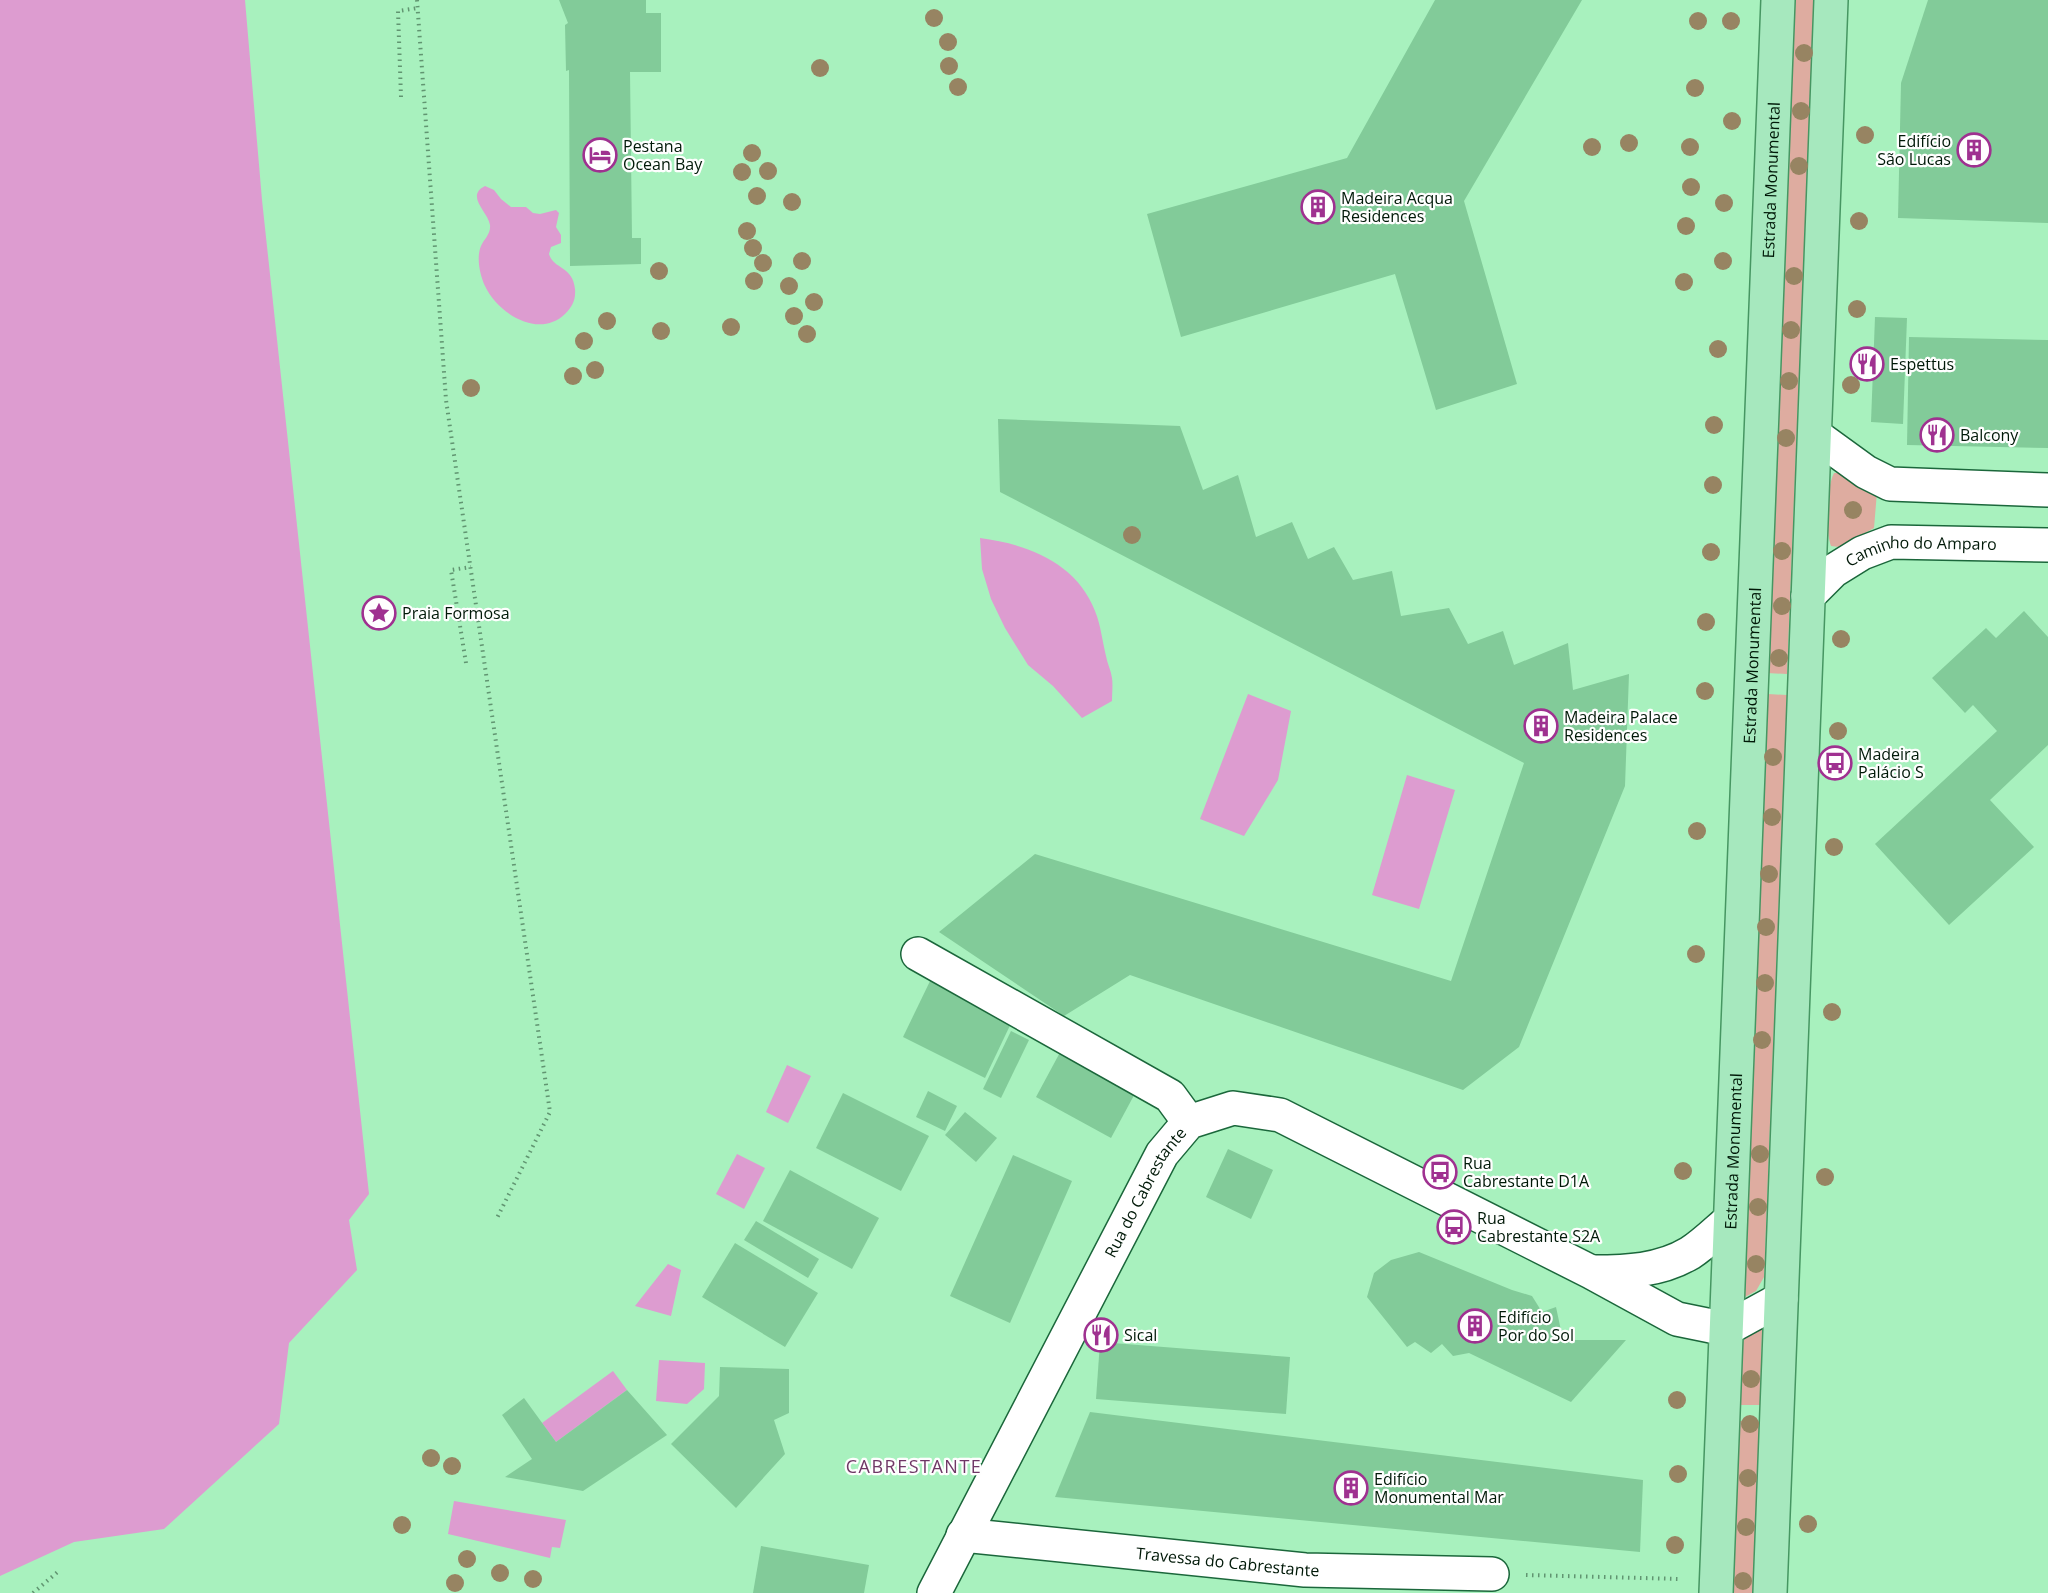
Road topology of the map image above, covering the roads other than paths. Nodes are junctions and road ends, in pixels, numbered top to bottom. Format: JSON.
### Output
{"nodes":[{"id":1,"x":1778,"y":0,"type":"edge"},
{"id":2,"x":1831,"y":0,"type":"edge"},
{"id":3,"x":1815,"y":435,"type":"junction"},
{"id":4,"x":2048,"y":490,"type":"edge"},
{"id":5,"x":2048,"y":544,"type":"edge"},
{"id":6,"x":1808,"y":596,"type":"junction"},
{"id":7,"x":918,"y":954,"type":"dead end"},
{"id":8,"x":1189,"y":1122,"type":"junction"},
{"id":9,"x":1730,"y":1220,"type":"junction"},
{"id":10,"x":1591,"y":1272,"type":"junction"},
{"id":11,"x":1781,"y":1299,"type":"junction"},
{"id":12,"x":1726,"y":1329,"type":"junction"},
{"id":13,"x":963,"y":1535,"type":"junction"},
{"id":14,"x":1492,"y":1574,"type":"road end"},
{"id":15,"x":934,"y":1593,"type":"edge"},
{"id":16,"x":1716,"y":1593,"type":"edge"},
{"id":17,"x":1770,"y":1593,"type":"edge"}],
"edges":[{"from":1,"to":9,"type":"main road","name":"Estrada Monumental"},
{"from":2,"to":3,"type":"main road"},
{"from":3,"to":4,"type":"street"},
{"from":3,"to":6,"type":"main road"},
{"from":5,"to":6,"type":"street","name":"Caminho do Amparo"},
{"from":6,"to":11,"type":"main road"},
{"from":7,"to":8,"type":"street"},
{"from":8,"to":10,"type":"street","name":"Rua do Cabrestante"},
{"from":8,"to":13,"type":"street","name":"Rua do Cabrestante"},
{"from":9,"to":10,"type":"street","name":"Rua do Cabrestante"},
{"from":9,"to":12,"type":"main road","name":"Estrada Monumental"},
{"from":10,"to":12,"type":"street","name":"Rua do Cabrestante"},
{"from":11,"to":12,"type":"street"},
{"from":11,"to":17,"type":"main road"},
{"from":12,"to":16,"type":"main road","name":"Estrada Monumental"},
{"from":13,"to":14,"type":"street","name":"Travessa do Cabrestante"},
{"from":13,"to":15,"type":"street","name":"Rua do Cabrestante"}]}
